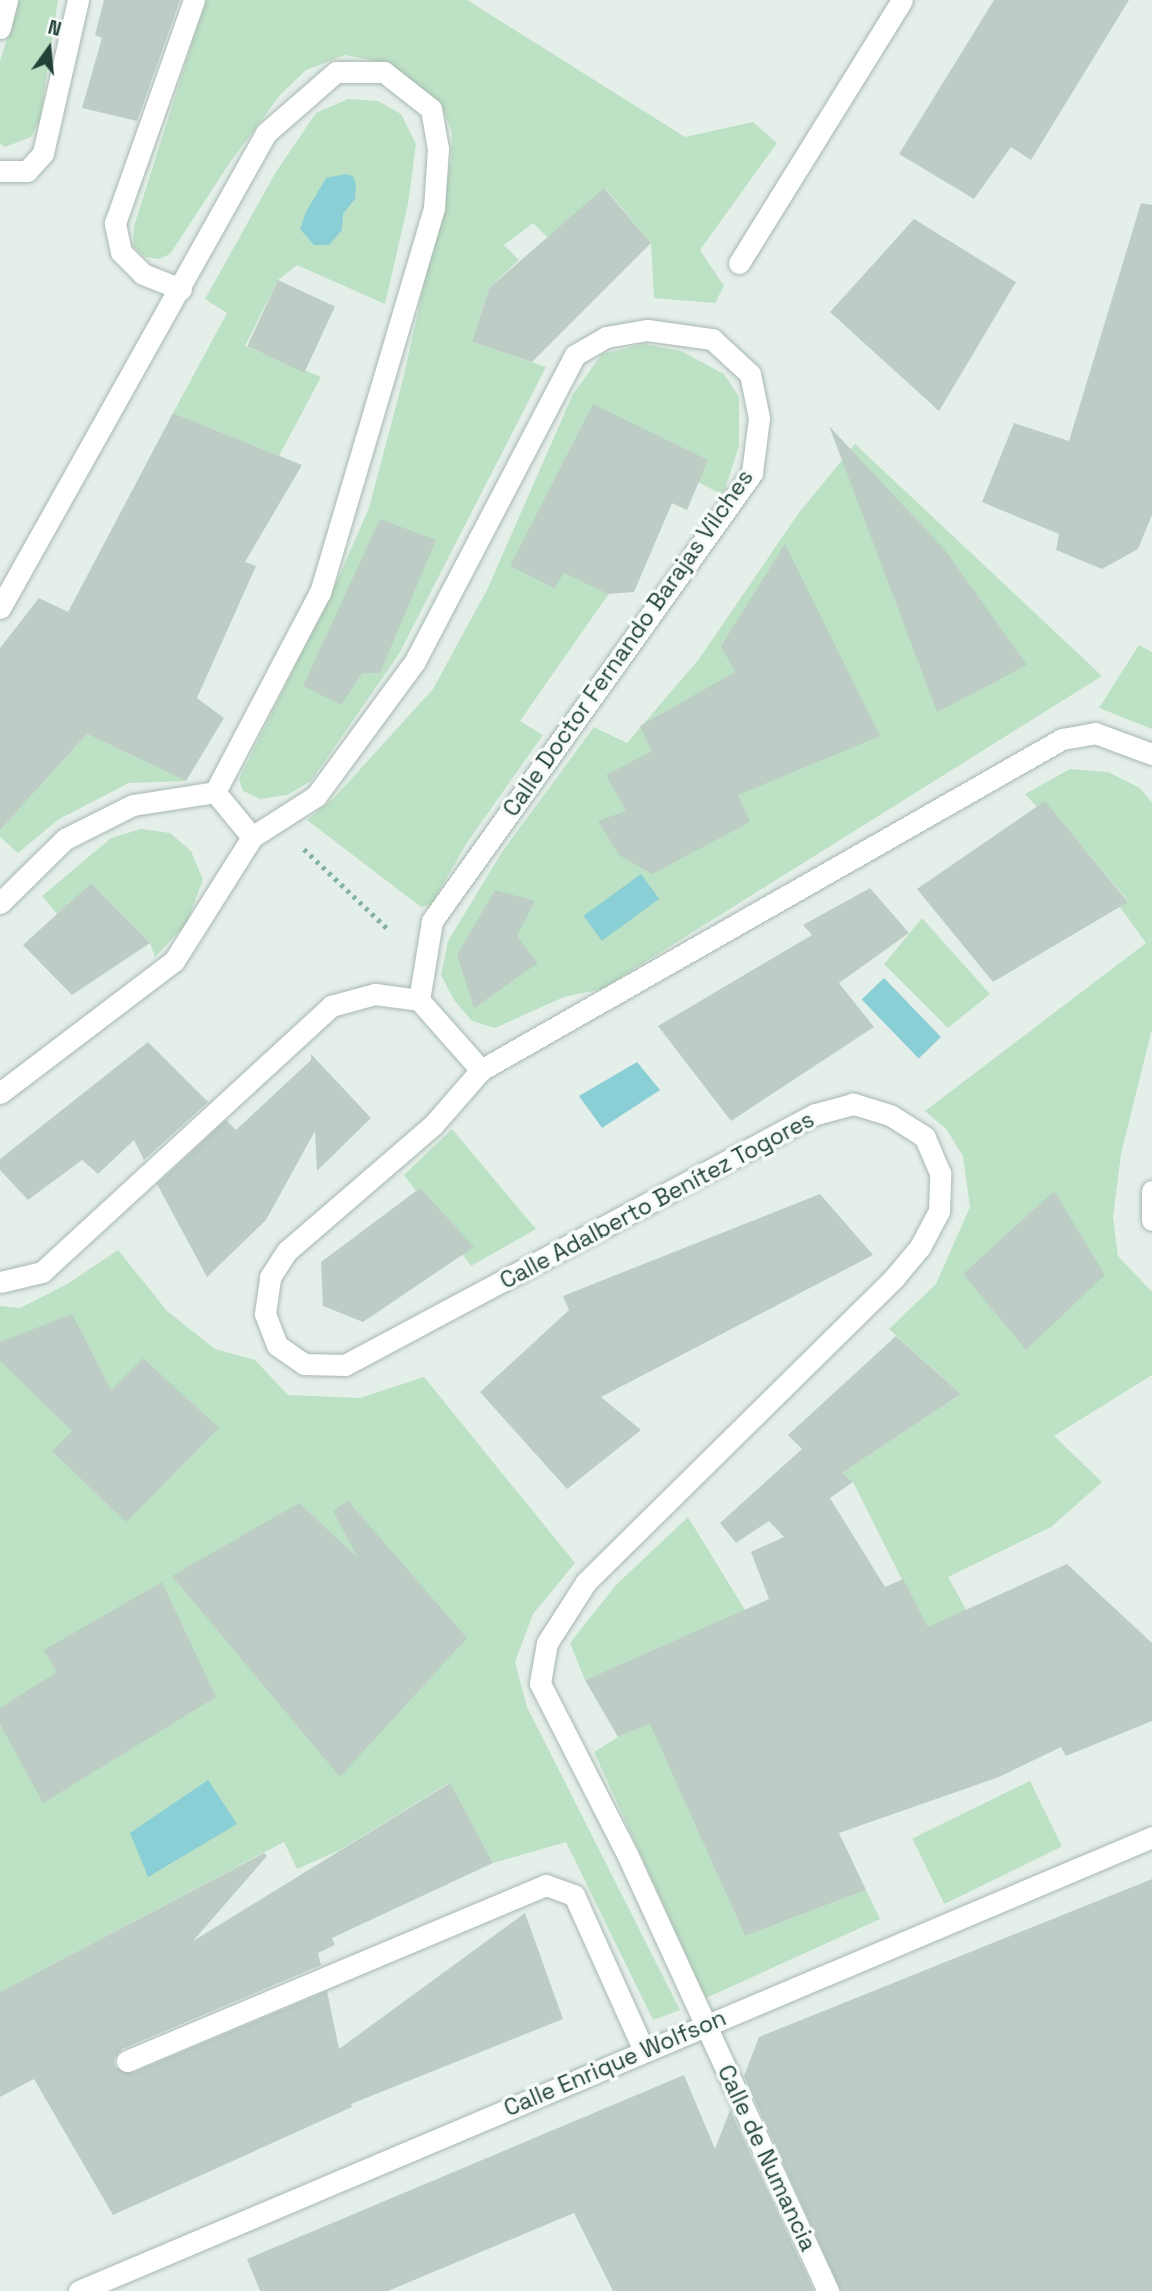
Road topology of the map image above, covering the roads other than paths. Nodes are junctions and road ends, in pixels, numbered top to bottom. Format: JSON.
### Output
{"nodes":[{"id":1,"x":8,"y":0,"type":"edge"},
{"id":2,"x":78,"y":0,"type":"edge"},
{"id":3,"x":194,"y":0,"type":"edge"},
{"id":4,"x":902,"y":0,"type":"edge"},
{"id":5,"x":0,"y":28,"type":"edge"},
{"id":6,"x":0,"y":171,"type":"edge"},
{"id":7,"x":739,"y":263,"type":"dead end"},
{"id":8,"x":181,"y":289,"type":"junction"},
{"id":9,"x":0,"y":608,"type":"edge"},
{"id":10,"x":1152,"y":754,"type":"edge"},
{"id":11,"x":215,"y":792,"type":"junction"},
{"id":12,"x":252,"y":837,"type":"junction"},
{"id":13,"x":0,"y":903,"type":"edge"},
{"id":14,"x":419,"y":1000,"type":"junction"},
{"id":15,"x":481,"y":1070,"type":"junction"},
{"id":16,"x":0,"y":1093,"type":"edge"},
{"id":17,"x":1152,"y":1191,"type":"edge"},
{"id":18,"x":1152,"y":1220,"type":"edge"},
{"id":19,"x":0,"y":1282,"type":"edge"},
{"id":20,"x":1152,"y":1837,"type":"edge"},
{"id":21,"x":707,"y":2024,"type":"junction"},
{"id":22,"x":644,"y":2050,"type":"junction"},
{"id":23,"x":127,"y":2061,"type":"dead end"},
{"id":24,"x":79,"y":2291,"type":"edge"},
{"id":25,"x":828,"y":2291,"type":"edge"}],
"edges":[{"from":1,"to":5,"type":"street"},
{"from":2,"to":6,"type":"street"},
{"from":3,"to":8,"type":"street"},
{"from":4,"to":7,"type":"street"},
{"from":8,"to":9,"type":"street"},
{"from":8,"to":11,"type":"street"},
{"from":10,"to":15,"type":"street"},
{"from":11,"to":12,"type":"street"},
{"from":11,"to":13,"type":"street"},
{"from":12,"to":14,"type":"street","name":"Calle Doctor Fernando Barajas Vilches"},
{"from":12,"to":16,"type":"street"},
{"from":14,"to":15,"type":"street"},
{"from":14,"to":19,"type":"street"},
{"from":15,"to":21,"type":"street","name":"Calle Adalberto Benítez Togores"},
{"from":17,"to":18,"type":"street"},
{"from":20,"to":21,"type":"street","name":"Calle Enrique Wolfson"},
{"from":21,"to":22,"type":"street","name":"Calle Enrique Wolfson"},
{"from":21,"to":25,"type":"street","name":"Calle de Numancia"},
{"from":22,"to":23,"type":"street"},
{"from":22,"to":24,"type":"street","name":"Calle Enrique Wolfson"}]}
